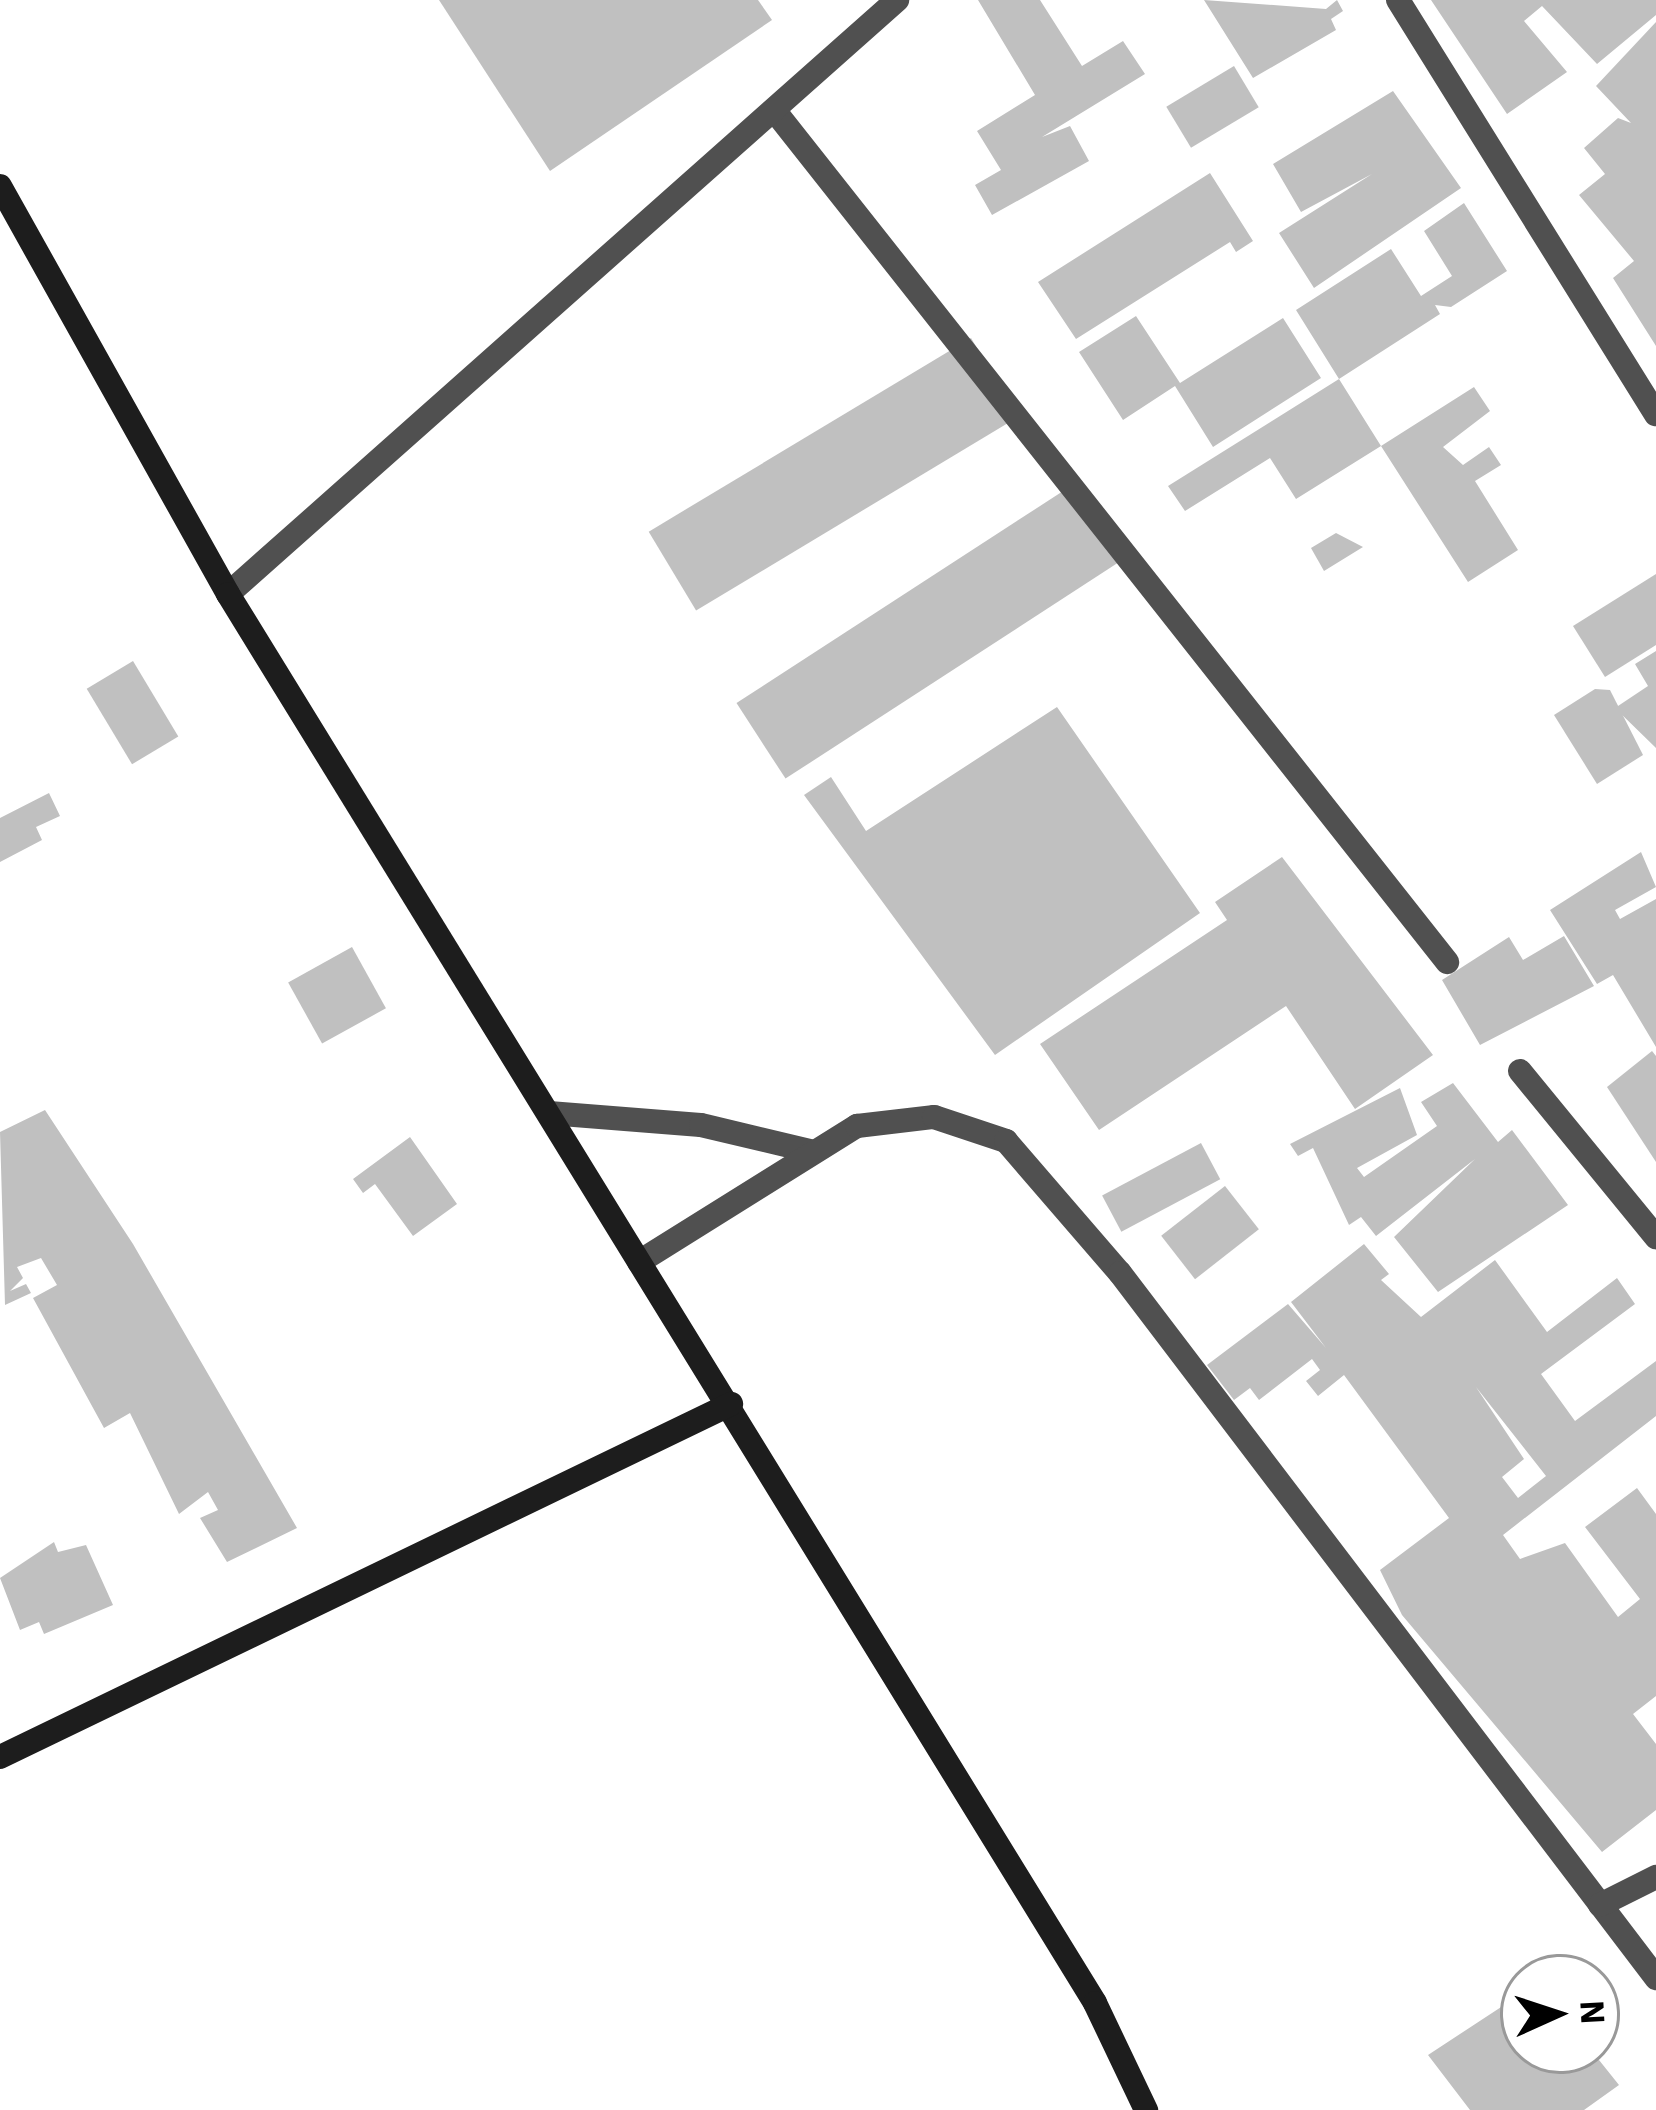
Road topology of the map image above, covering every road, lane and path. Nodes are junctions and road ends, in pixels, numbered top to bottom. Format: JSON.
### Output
{"nodes":[{"id":1,"x":897,"y":0,"type":"edge"},
{"id":2,"x":1399,"y":0,"type":"edge"},
{"id":3,"x":774,"y":110,"type":"junction"},
{"id":4,"x":0,"y":186,"type":"edge"},
{"id":5,"x":1656,"y":414,"type":"edge"},
{"id":6,"x":228,"y":594,"type":"junction"},
{"id":7,"x":1447,"y":962,"type":"dead end"},
{"id":8,"x":1520,"y":1071,"type":"dead end"},
{"id":9,"x":549,"y":1113,"type":"junction"},
{"id":10,"x":814,"y":1152,"type":"junction"},
{"id":11,"x":1656,"y":1237,"type":"edge"},
{"id":12,"x":639,"y":1262,"type":"junction"},
{"id":13,"x":730,"y":1404,"type":"junction"},
{"id":14,"x":0,"y":1757,"type":"edge"},
{"id":15,"x":1656,"y":1877,"type":"edge"},
{"id":16,"x":1600,"y":1905,"type":"junction"},
{"id":17,"x":1656,"y":1978,"type":"edge"},
{"id":18,"x":1145,"y":2110,"type":"edge"}],
"edges":[{"from":1,"to":3,"type":"street"},
{"from":2,"to":5,"type":"street"},
{"from":3,"to":6,"type":"street"},
{"from":3,"to":7,"type":"street"},
{"from":4,"to":6,"type":"main road"},
{"from":6,"to":9,"type":"main road"},
{"from":8,"to":11,"type":"street"},
{"from":9,"to":10,"type":"street"},
{"from":9,"to":12,"type":"main road"},
{"from":10,"to":12,"type":"street"},
{"from":10,"to":16,"type":"street"},
{"from":12,"to":13,"type":"main road"},
{"from":13,"to":14,"type":"main road"},
{"from":13,"to":18,"type":"main road"},
{"from":15,"to":16,"type":"street"},
{"from":16,"to":17,"type":"street"}]}
